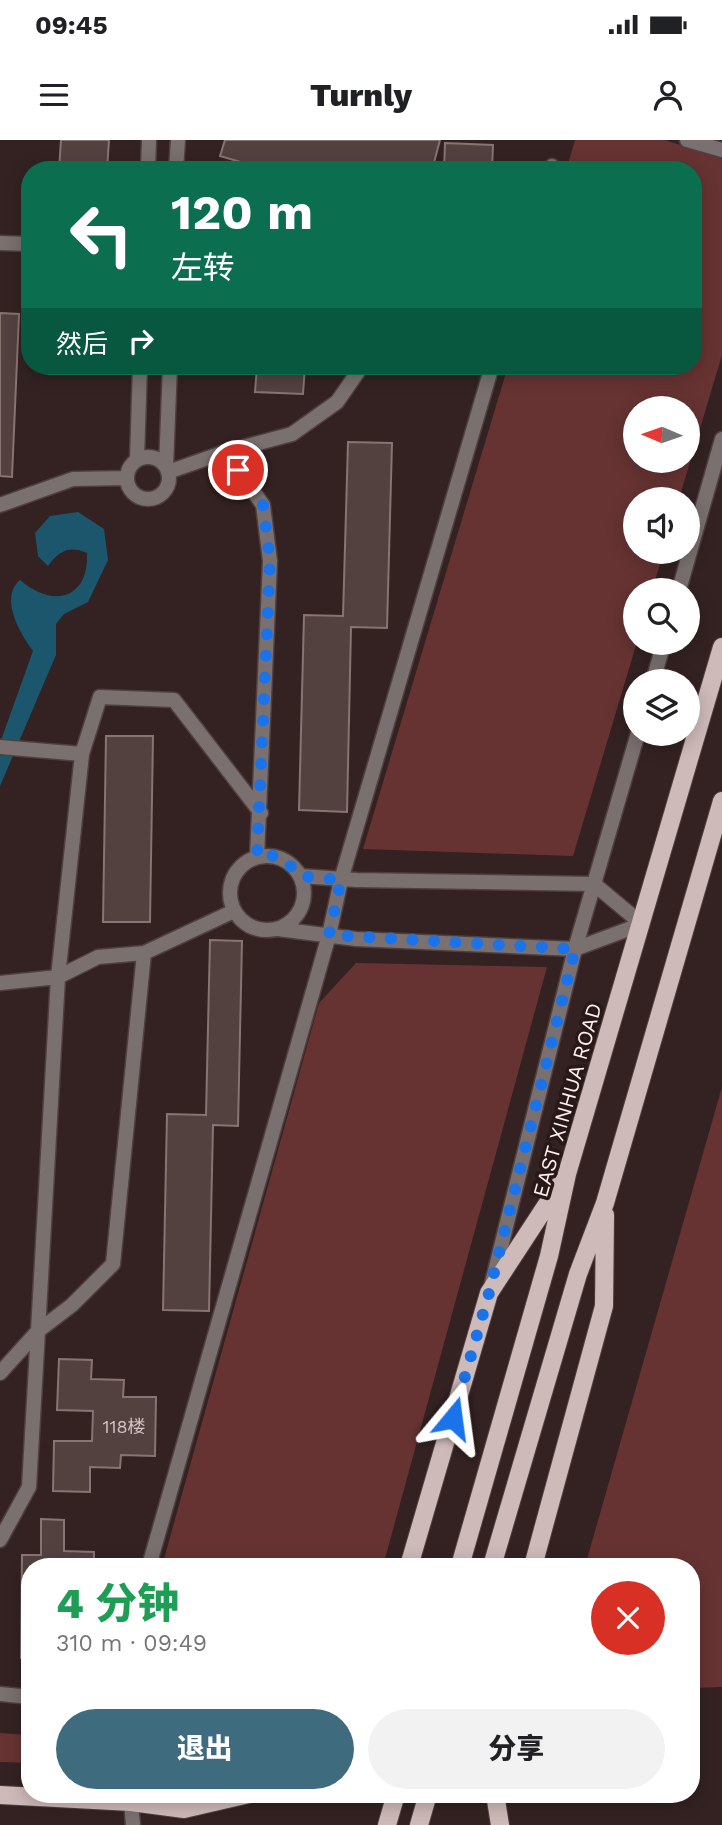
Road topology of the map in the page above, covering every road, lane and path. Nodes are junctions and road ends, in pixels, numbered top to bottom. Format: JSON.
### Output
{"nodes":[{"id":1,"x":149,"y":140,"type":"edge"},
{"id":2,"x":178,"y":140,"type":"edge"},
{"id":3,"x":687,"y":140,"type":"edge"},
{"id":4,"x":722,"y":149,"type":"edge"},
{"id":5,"x":148,"y":161,"type":"edge"},
{"id":6,"x":177,"y":161,"type":"edge"},
{"id":7,"x":0,"y":243,"type":"edge"},
{"id":8,"x":21,"y":244,"type":"edge"},
{"id":9,"x":140,"y":375,"type":"edge"},
{"id":10,"x":170,"y":375,"type":"edge"},
{"id":11,"x":356,"y":375,"type":"edge"},
{"id":12,"x":489,"y":375,"type":"edge"},
{"id":13,"x":722,"y":439,"type":"edge"},
{"id":14,"x":225,"y":452,"type":"junction"},
{"id":15,"x":137,"y":459,"type":"junction"},
{"id":16,"x":167,"y":470,"type":"junction"},
{"id":17,"x":126,"y":478,"type":"junction"},
{"id":18,"x":0,"y":505,"type":"edge"},
{"id":19,"x":682,"y":578,"type":"edge"},
{"id":20,"x":722,"y":647,"type":"edge"},
{"id":21,"x":634,"y":746,"type":"edge"},
{"id":22,"x":0,"y":747,"type":"edge"},
{"id":23,"x":82,"y":754,"type":"junction"},
{"id":24,"x":722,"y":801,"type":"edge"},
{"id":25,"x":261,"y":813,"type":"junction"},
{"id":26,"x":257,"y":856,"type":"junction"},
{"id":27,"x":301,"y":876,"type":"junction"},
{"id":28,"x":341,"y":880,"type":"junction"},
{"id":29,"x":594,"y":884,"type":"junction"},
{"id":30,"x":234,"y":911,"type":"junction"},
{"id":31,"x":642,"y":924,"type":"junction"},
{"id":32,"x":278,"y":929,"type":"junction"},
{"id":33,"x":329,"y":935,"type":"junction"},
{"id":34,"x":575,"y":949,"type":"junction"},
{"id":35,"x":144,"y":953,"type":"junction"},
{"id":36,"x":58,"y":977,"type":"junction"},
{"id":37,"x":0,"y":983,"type":"edge"},
{"id":38,"x":567,"y":1174,"type":"junction"},
{"id":39,"x":605,"y":1203,"type":"junction"},
{"id":40,"x":489,"y":1293,"type":"junction"},
{"id":41,"x":38,"y":1331,"type":"junction"},
{"id":42,"x":0,"y":1373,"type":"edge"},
{"id":43,"x":0,"y":1539,"type":"edge"},
{"id":44,"x":151,"y":1558,"type":"edge"},
{"id":45,"x":410,"y":1558,"type":"edge"},
{"id":46,"x":462,"y":1558,"type":"edge"},
{"id":47,"x":494,"y":1558,"type":"edge"},
{"id":48,"x":535,"y":1558,"type":"edge"},
{"id":49,"x":0,"y":1694,"type":"edge"},
{"id":50,"x":21,"y":1696,"type":"edge"},
{"id":51,"x":0,"y":1795,"type":"edge"},
{"id":52,"x":21,"y":1796,"type":"edge"},
{"id":53,"x":131,"y":1803,"type":"edge"},
{"id":54,"x":138,"y":1803,"type":"edge"},
{"id":55,"x":212,"y":1803,"type":"edge"},
{"id":56,"x":393,"y":1803,"type":"edge"},
{"id":57,"x":425,"y":1803,"type":"edge"},
{"id":58,"x":496,"y":1803,"type":"edge"},
{"id":59,"x":133,"y":1825,"type":"edge"},
{"id":60,"x":387,"y":1825,"type":"edge"},
{"id":61,"x":419,"y":1825,"type":"edge"},
{"id":62,"x":500,"y":1825,"type":"edge"}],
"edges":[{"from":1,"to":5,"type":"street"},
{"from":2,"to":6,"type":"street"},
{"from":3,"to":4,"type":"street"},
{"from":7,"to":8,"type":"street"},
{"from":9,"to":15,"type":"street"},
{"from":10,"to":16,"type":"street"},
{"from":11,"to":14,"type":"street"},
{"from":12,"to":28,"type":"street"},
{"from":13,"to":19,"type":"street"},
{"from":14,"to":16,"type":"street"},
{"from":14,"to":25,"type":"street"},
{"from":15,"to":16,"type":"street"},
{"from":15,"to":17,"type":"street"},
{"from":16,"to":17,"type":"street"},
{"from":17,"to":18,"type":"street"},
{"from":20,"to":31,"type":"main road","name":"EAST XINHUA ROAD"},
{"from":21,"to":29,"type":"street"},
{"from":22,"to":23,"type":"street"},
{"from":23,"to":25,"type":"street"},
{"from":23,"to":36,"type":"street"},
{"from":24,"to":39,"type":"main road"},
{"from":25,"to":26,"type":"street"},
{"from":26,"to":27,"type":"street"},
{"from":26,"to":30,"type":"street"},
{"from":27,"to":28,"type":"street"},
{"from":27,"to":32,"type":"street"},
{"from":28,"to":29,"type":"street"},
{"from":28,"to":33,"type":"street"},
{"from":29,"to":31,"type":"street"},
{"from":29,"to":34,"type":"street"},
{"from":30,"to":32,"type":"street"},
{"from":30,"to":35,"type":"street"},
{"from":31,"to":34,"type":"street"},
{"from":31,"to":38,"type":"main road","name":"EAST XINHUA ROAD"},
{"from":32,"to":33,"type":"street"},
{"from":33,"to":34,"type":"street"},
{"from":33,"to":44,"type":"street"},
{"from":34,"to":40,"type":"street"},
{"from":35,"to":36,"type":"street"},
{"from":35,"to":41,"type":"street"},
{"from":36,"to":37,"type":"street"},
{"from":36,"to":41,"type":"street"},
{"from":38,"to":40,"type":"main road"},
{"from":38,"to":46,"type":"main road","name":"EAST XINHUA ROAD"},
{"from":39,"to":47,"type":"main road"},
{"from":39,"to":48,"type":"main road"},
{"from":40,"to":45,"type":"main road"},
{"from":41,"to":42,"type":"street"},
{"from":41,"to":43,"type":"street"},
{"from":49,"to":50,"type":"street"},
{"from":51,"to":52,"type":"main road"},
{"from":53,"to":59,"type":"street"},
{"from":54,"to":55,"type":"main road"},
{"from":56,"to":60,"type":"main road"},
{"from":57,"to":61,"type":"main road"},
{"from":58,"to":62,"type":"main road"}]}
